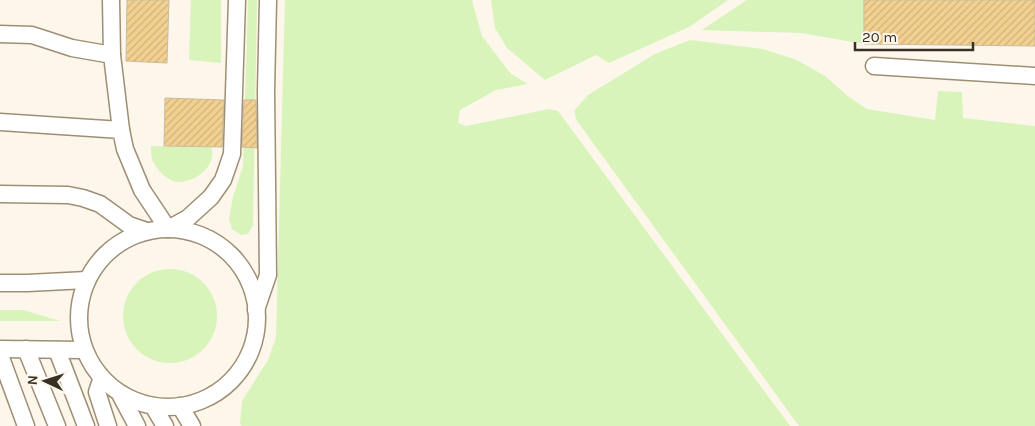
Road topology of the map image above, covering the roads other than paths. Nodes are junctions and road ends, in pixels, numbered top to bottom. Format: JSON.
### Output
{"nodes":[{"id":1,"x":111,"y":0,"type":"edge"},
{"id":2,"x":237,"y":0,"type":"edge"},
{"id":3,"x":268,"y":0,"type":"edge"},
{"id":4,"x":0,"y":34,"type":"edge"},
{"id":5,"x":112,"y":55,"type":"junction"},
{"id":6,"x":874,"y":66,"type":"dead end"},
{"id":7,"x":1035,"y":76,"type":"edge"},
{"id":8,"x":0,"y":122,"type":"edge"},
{"id":9,"x":121,"y":130,"type":"junction"},
{"id":10,"x":0,"y":194,"type":"edge"},
{"id":11,"x":168,"y":229,"type":"junction"},
{"id":12,"x":144,"y":230,"type":"junction"},
{"id":13,"x":88,"y":280,"type":"junction"},
{"id":14,"x":0,"y":283,"type":"edge"},
{"id":15,"x":256,"y":310,"type":"junction"},
{"id":16,"x":0,"y":349,"type":"edge"},
{"id":17,"x":26,"y":349,"type":"junction"},
{"id":18,"x":57,"y":350,"type":"junction"},
{"id":19,"x":83,"y":350,"type":"junction"},
{"id":20,"x":0,"y":355,"type":"edge"},
{"id":21,"x":101,"y":380,"type":"junction"},
{"id":22,"x":121,"y":396,"type":"junction"},
{"id":23,"x":153,"y":406,"type":"junction"},
{"id":24,"x":180,"y":406,"type":"junction"},
{"id":25,"x":26,"y":426,"type":"edge"},
{"id":26,"x":57,"y":426,"type":"edge"},
{"id":27,"x":86,"y":426,"type":"edge"},
{"id":28,"x":108,"y":426,"type":"edge"},
{"id":29,"x":137,"y":426,"type":"edge"},
{"id":30,"x":165,"y":426,"type":"edge"},
{"id":31,"x":192,"y":426,"type":"edge"}],
"edges":[{"from":1,"to":5,"type":"lane"},
{"from":2,"to":11,"type":"lane"},
{"from":3,"to":15,"type":"lane"},
{"from":4,"to":5,"type":"lane"},
{"from":5,"to":9,"type":"lane"},
{"from":6,"to":7,"type":"lane"},
{"from":8,"to":9,"type":"lane"},
{"from":9,"to":11,"type":"lane"},
{"from":10,"to":12,"type":"lane"},
{"from":11,"to":12,"type":"lane"},
{"from":11,"to":15,"type":"lane"},
{"from":12,"to":13,"type":"lane"},
{"from":13,"to":14,"type":"lane"},
{"from":13,"to":19,"type":"lane"},
{"from":15,"to":24,"type":"lane"},
{"from":16,"to":17,"type":"lane"},
{"from":17,"to":18,"type":"lane"},
{"from":17,"to":26,"type":"lane"},
{"from":18,"to":19,"type":"lane"},
{"from":18,"to":27,"type":"lane"},
{"from":19,"to":21,"type":"lane"},
{"from":20,"to":25,"type":"lane"},
{"from":21,"to":22,"type":"lane"},
{"from":21,"to":28,"type":"lane"},
{"from":22,"to":23,"type":"lane"},
{"from":22,"to":29,"type":"lane"},
{"from":23,"to":24,"type":"lane"},
{"from":23,"to":30,"type":"lane"},
{"from":24,"to":31,"type":"lane"}]}
